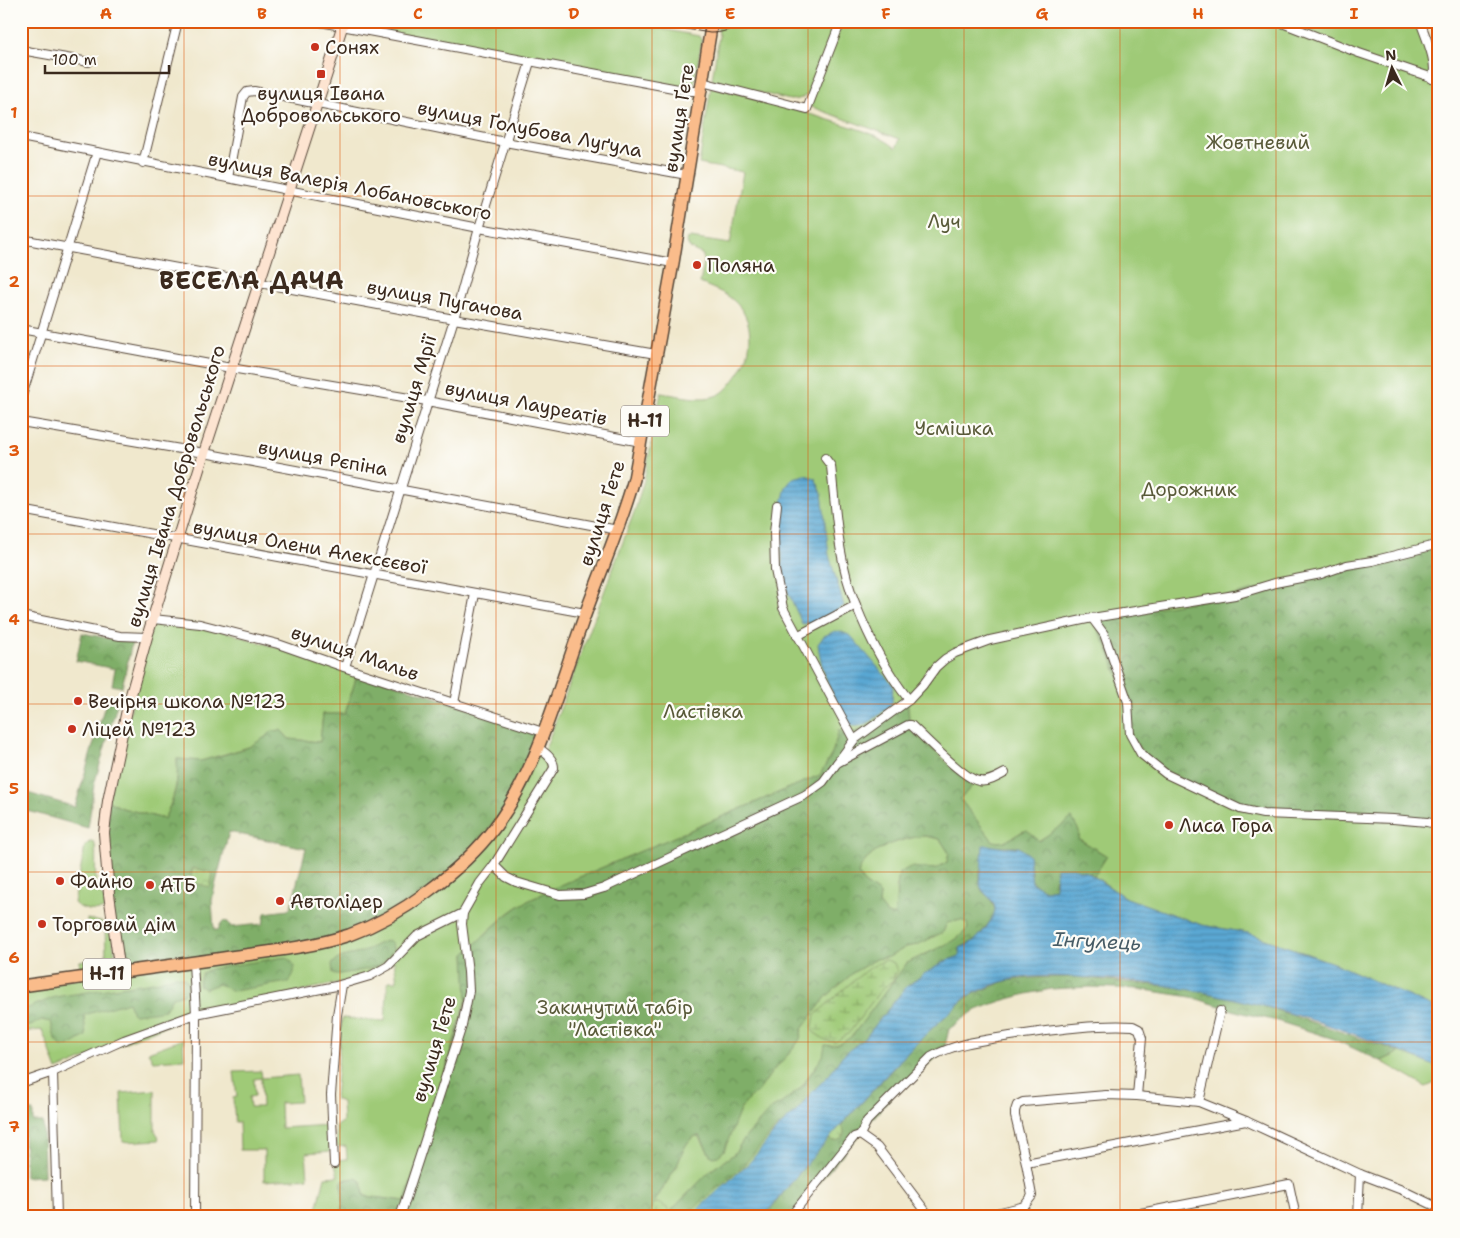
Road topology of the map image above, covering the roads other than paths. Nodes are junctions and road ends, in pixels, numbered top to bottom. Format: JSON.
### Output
{"nodes":[{"id":1,"x":178,"y":21,"type":"edge"},
{"id":2,"x":315,"y":21,"type":"edge"},
{"id":3,"x":712,"y":21,"type":"edge"},
{"id":4,"x":841,"y":21,"type":"edge"},
{"id":5,"x":1276,"y":21,"type":"edge"},
{"id":6,"x":1420,"y":21,"type":"edge"},
{"id":7,"x":343,"y":24,"type":"edge"},
{"id":8,"x":21,"y":50,"type":"edge"},
{"id":9,"x":89,"y":62,"type":"dead end"},
{"id":10,"x":530,"y":62,"type":"junction"},
{"id":11,"x":1436,"y":80,"type":"edge"},
{"id":12,"x":702,"y":87,"type":"junction"},
{"id":13,"x":318,"y":105,"type":"junction"},
{"id":14,"x":21,"y":137,"type":"edge"},
{"id":15,"x":505,"y":142,"type":"junction"},
{"id":16,"x":97,"y":152,"type":"junction"},
{"id":17,"x":143,"y":163,"type":"junction"},
{"id":18,"x":687,"y":175,"type":"junction"},
{"id":19,"x":228,"y":178,"type":"junction"},
{"id":20,"x":290,"y":191,"type":"junction"},
{"id":21,"x":479,"y":228,"type":"junction"},
{"id":22,"x":21,"y":239,"type":"edge"},
{"id":23,"x":68,"y":248,"type":"junction"},
{"id":24,"x":673,"y":263,"type":"junction"},
{"id":25,"x":259,"y":282,"type":"junction"},
{"id":26,"x":454,"y":319,"type":"junction"},
{"id":27,"x":21,"y":329,"type":"edge"},
{"id":28,"x":42,"y":333,"type":"junction"},
{"id":29,"x":656,"y":354,"type":"junction"},
{"id":30,"x":231,"y":368,"type":"junction"},
{"id":31,"x":21,"y":399,"type":"edge"},
{"id":32,"x":427,"y":400,"type":"junction"},
{"id":33,"x":21,"y":422,"type":"edge"},
{"id":34,"x":641,"y":442,"type":"junction"},
{"id":35,"x":204,"y":453,"type":"junction"},
{"id":36,"x":825,"y":458,"type":"dead end"},
{"id":37,"x":400,"y":489,"type":"junction"},
{"id":38,"x":777,"y":505,"type":"dead end"},
{"id":39,"x":21,"y":510,"type":"edge"},
{"id":40,"x":618,"y":530,"type":"junction"},
{"id":41,"x":178,"y":539,"type":"junction"},
{"id":42,"x":1439,"y":544,"type":"edge"},
{"id":43,"x":373,"y":574,"type":"junction"},
{"id":44,"x":475,"y":594,"type":"junction"},
{"id":45,"x":856,"y":605,"type":"junction"},
{"id":46,"x":585,"y":613,"type":"junction"},
{"id":47,"x":21,"y":616,"type":"edge"},
{"id":48,"x":1092,"y":618,"type":"junction"},
{"id":49,"x":153,"y":619,"type":"junction"},
{"id":50,"x":797,"y":636,"type":"junction"},
{"id":51,"x":147,"y":637,"type":"junction"},
{"id":52,"x":345,"y":667,"type":"junction"},
{"id":53,"x":909,"y":700,"type":"junction"},
{"id":54,"x":454,"y":703,"type":"junction"},
{"id":55,"x":543,"y":732,"type":"junction"},
{"id":56,"x":854,"y":740,"type":"junction"},
{"id":57,"x":537,"y":747,"type":"junction"},
{"id":58,"x":837,"y":763,"type":"junction"},
{"id":59,"x":1005,"y":773,"type":"dead end"},
{"id":60,"x":1439,"y":825,"type":"edge"},
{"id":61,"x":494,"y":865,"type":"junction"},
{"id":62,"x":463,"y":913,"type":"junction"},
{"id":63,"x":193,"y":963,"type":"junction"},
{"id":64,"x":120,"y":972,"type":"junction"},
{"id":65,"x":342,"y":985,"type":"junction"},
{"id":66,"x":21,"y":986,"type":"edge"},
{"id":67,"x":1220,"y":1011,"type":"dead end"},
{"id":68,"x":196,"y":1014,"type":"junction"},
{"id":69,"x":54,"y":1072,"type":"junction"},
{"id":70,"x":21,"y":1083,"type":"edge"},
{"id":71,"x":1137,"y":1096,"type":"junction"},
{"id":72,"x":1199,"y":1102,"type":"junction"},
{"id":73,"x":1246,"y":1121,"type":"junction"},
{"id":74,"x":860,"y":1135,"type":"junction"},
{"id":75,"x":1026,"y":1162,"type":"junction"},
{"id":76,"x":334,"y":1164,"type":"dead end"},
{"id":77,"x":1360,"y":1174,"type":"junction"},
{"id":78,"x":1438,"y":1208,"type":"edge"},
{"id":79,"x":1005,"y":1214,"type":"edge"},
{"id":80,"x":57,"y":1217,"type":"edge"},
{"id":81,"x":196,"y":1217,"type":"edge"},
{"id":82,"x":400,"y":1217,"type":"edge"},
{"id":83,"x":790,"y":1217,"type":"edge"},
{"id":84,"x":930,"y":1217,"type":"edge"},
{"id":85,"x":980,"y":1217,"type":"edge"},
{"id":86,"x":1120,"y":1217,"type":"edge"},
{"id":87,"x":1296,"y":1217,"type":"edge"},
{"id":88,"x":1358,"y":1217,"type":"edge"},
{"id":89,"x":1435,"y":1217,"type":"edge"}],
"edges":[{"from":1,"to":17,"type":"street"},
{"from":2,"to":7,"type":"street"},
{"from":3,"to":12,"type":"main road","name":"вулиця Ґете","number":"Н-11"},
{"from":4,"to":12,"type":"street"},
{"from":5,"to":11,"type":"street"},
{"from":6,"to":11,"type":"street"},
{"from":7,"to":10,"type":"street"},
{"from":7,"to":13,"type":"street","name":"вулиця Івана Добровольського"},
{"from":8,"to":9,"type":"street"},
{"from":10,"to":12,"type":"street"},
{"from":10,"to":15,"type":"street","name":"вулиця Мрії"},
{"from":12,"to":18,"type":"main road","name":"вулиця Ґете","number":"Н-11"},
{"from":13,"to":15,"type":"street","name":"вулиця Ґолубова Луґула"},
{"from":13,"to":19,"type":"street","name":"вулиця Ґолубова Луґула"},
{"from":13,"to":20,"type":"street","name":"вулиця Івана Добровольського"},
{"from":14,"to":16,"type":"street","name":"вулиця Валерія Лобановського"},
{"from":15,"to":18,"type":"street","name":"вулиця Ґолубова Луґула"},
{"from":15,"to":21,"type":"street","name":"вулиця Мрії"},
{"from":16,"to":17,"type":"street","name":"вулиця Валерія Лобановського"},
{"from":16,"to":23,"type":"street"},
{"from":17,"to":19,"type":"street","name":"вулиця Валерія Лобановського"},
{"from":18,"to":24,"type":"main road","name":"вулиця Ґете","number":"Н-11"},
{"from":19,"to":20,"type":"street","name":"вулиця Валерія Лобановського"},
{"from":20,"to":21,"type":"street","name":"вулиця Валерія Лобановського"},
{"from":20,"to":25,"type":"street","name":"вулиця Івана Добровольського"},
{"from":21,"to":24,"type":"street","name":"вулиця Валерія Лобановського"},
{"from":21,"to":26,"type":"street","name":"вулиця Мрії"},
{"from":22,"to":23,"type":"street","name":"вулиця Пугачова"},
{"from":23,"to":25,"type":"street","name":"вулиця Пугачова"},
{"from":23,"to":28,"type":"street"},
{"from":24,"to":29,"type":"main road","name":"вулиця Ґете","number":"Н-11"},
{"from":25,"to":26,"type":"street","name":"вулиця Пугачова"},
{"from":25,"to":30,"type":"street","name":"вулиця Івана Добровольського"},
{"from":26,"to":29,"type":"street","name":"вулиця Пугачова"},
{"from":26,"to":32,"type":"street","name":"вулиця Мрії"},
{"from":27,"to":28,"type":"street","name":"вулиця Лауреатів"},
{"from":28,"to":30,"type":"street","name":"вулиця Лауреатів"},
{"from":28,"to":31,"type":"street"},
{"from":29,"to":34,"type":"main road","name":"вулиця Ґете","number":"Н-11"},
{"from":30,"to":32,"type":"street","name":"вулиця Лауреатів"},
{"from":30,"to":35,"type":"street","name":"вулиця Івана Добровольського"},
{"from":32,"to":34,"type":"street","name":"вулиця Лауреатів"},
{"from":32,"to":37,"type":"street","name":"вулиця Мрії"},
{"from":33,"to":35,"type":"street","name":"вулиця Рєпіна"},
{"from":34,"to":40,"type":"main road","name":"вулиця Ґете","number":"Н-11"},
{"from":35,"to":37,"type":"street","name":"вулиця Рєпіна"},
{"from":35,"to":41,"type":"street","name":"вулиця Івана Добровольського"},
{"from":36,"to":45,"type":"street"},
{"from":37,"to":40,"type":"street","name":"вулиця Рєпіна"},
{"from":37,"to":43,"type":"street","name":"вулиця Мрії"},
{"from":38,"to":50,"type":"street"},
{"from":39,"to":41,"type":"street","name":"вулиця Олени Алексєєвої"},
{"from":40,"to":46,"type":"main road","name":"вулиця Ґете","number":"Н-11"},
{"from":41,"to":43,"type":"street","name":"вулиця Олени Алексєєвої"},
{"from":41,"to":49,"type":"street","name":"вулиця Івана Добровольського"},
{"from":42,"to":48,"type":"street"},
{"from":43,"to":44,"type":"street","name":"вулиця Олени Алексєєвої"},
{"from":43,"to":52,"type":"street","name":"вулиця Мрії"},
{"from":44,"to":46,"type":"street","name":"вулиця Олени Алексєєвої"},
{"from":44,"to":54,"type":"street"},
{"from":45,"to":50,"type":"street"},
{"from":45,"to":53,"type":"street"},
{"from":46,"to":55,"type":"main road","name":"вулиця Ґете","number":"Н-11"},
{"from":47,"to":51,"type":"street"},
{"from":48,"to":53,"type":"street"},
{"from":48,"to":60,"type":"street"},
{"from":49,"to":51,"type":"street","name":"вулиця Івана Добровольського"},
{"from":49,"to":52,"type":"street","name":"вулиця Мальв"},
{"from":50,"to":56,"type":"street"},
{"from":51,"to":64,"type":"street","name":"вулиця Івана Добровольського"},
{"from":52,"to":54,"type":"street","name":"вулиця Мальв"},
{"from":53,"to":56,"type":"street"},
{"from":54,"to":55,"type":"street","name":"вулиця Мальв"},
{"from":55,"to":57,"type":"main road","name":"вулиця Ґете","number":"Н-11"},
{"from":56,"to":58,"type":"street"},
{"from":57,"to":61,"type":"street"},
{"from":57,"to":63,"type":"main road","number":"Н-11"},
{"from":58,"to":59,"type":"street"},
{"from":58,"to":61,"type":"street"},
{"from":61,"to":62,"type":"street"},
{"from":62,"to":65,"type":"street"},
{"from":62,"to":82,"type":"street","name":"вулиця Ґете"},
{"from":63,"to":64,"type":"main road","number":"Н-11"},
{"from":63,"to":68,"type":"street"},
{"from":64,"to":66,"type":"main road","number":"Н-11"},
{"from":65,"to":68,"type":"street"},
{"from":65,"to":76,"type":"street"},
{"from":67,"to":72,"type":"street"},
{"from":68,"to":69,"type":"street"},
{"from":68,"to":81,"type":"street"},
{"from":69,"to":70,"type":"street"},
{"from":69,"to":80,"type":"street"},
{"from":71,"to":72,"type":"street"},
{"from":71,"to":74,"type":"street"},
{"from":71,"to":75,"type":"street"},
{"from":72,"to":73,"type":"street"},
{"from":73,"to":75,"type":"street"},
{"from":73,"to":77,"type":"street"},
{"from":74,"to":83,"type":"street"},
{"from":74,"to":84,"type":"street"},
{"from":75,"to":79,"type":"street"},
{"from":77,"to":78,"type":"street"},
{"from":77,"to":88,"type":"street"},
{"from":78,"to":89,"type":"street"},
{"from":79,"to":85,"type":"street"},
{"from":86,"to":87,"type":"street"}]}
